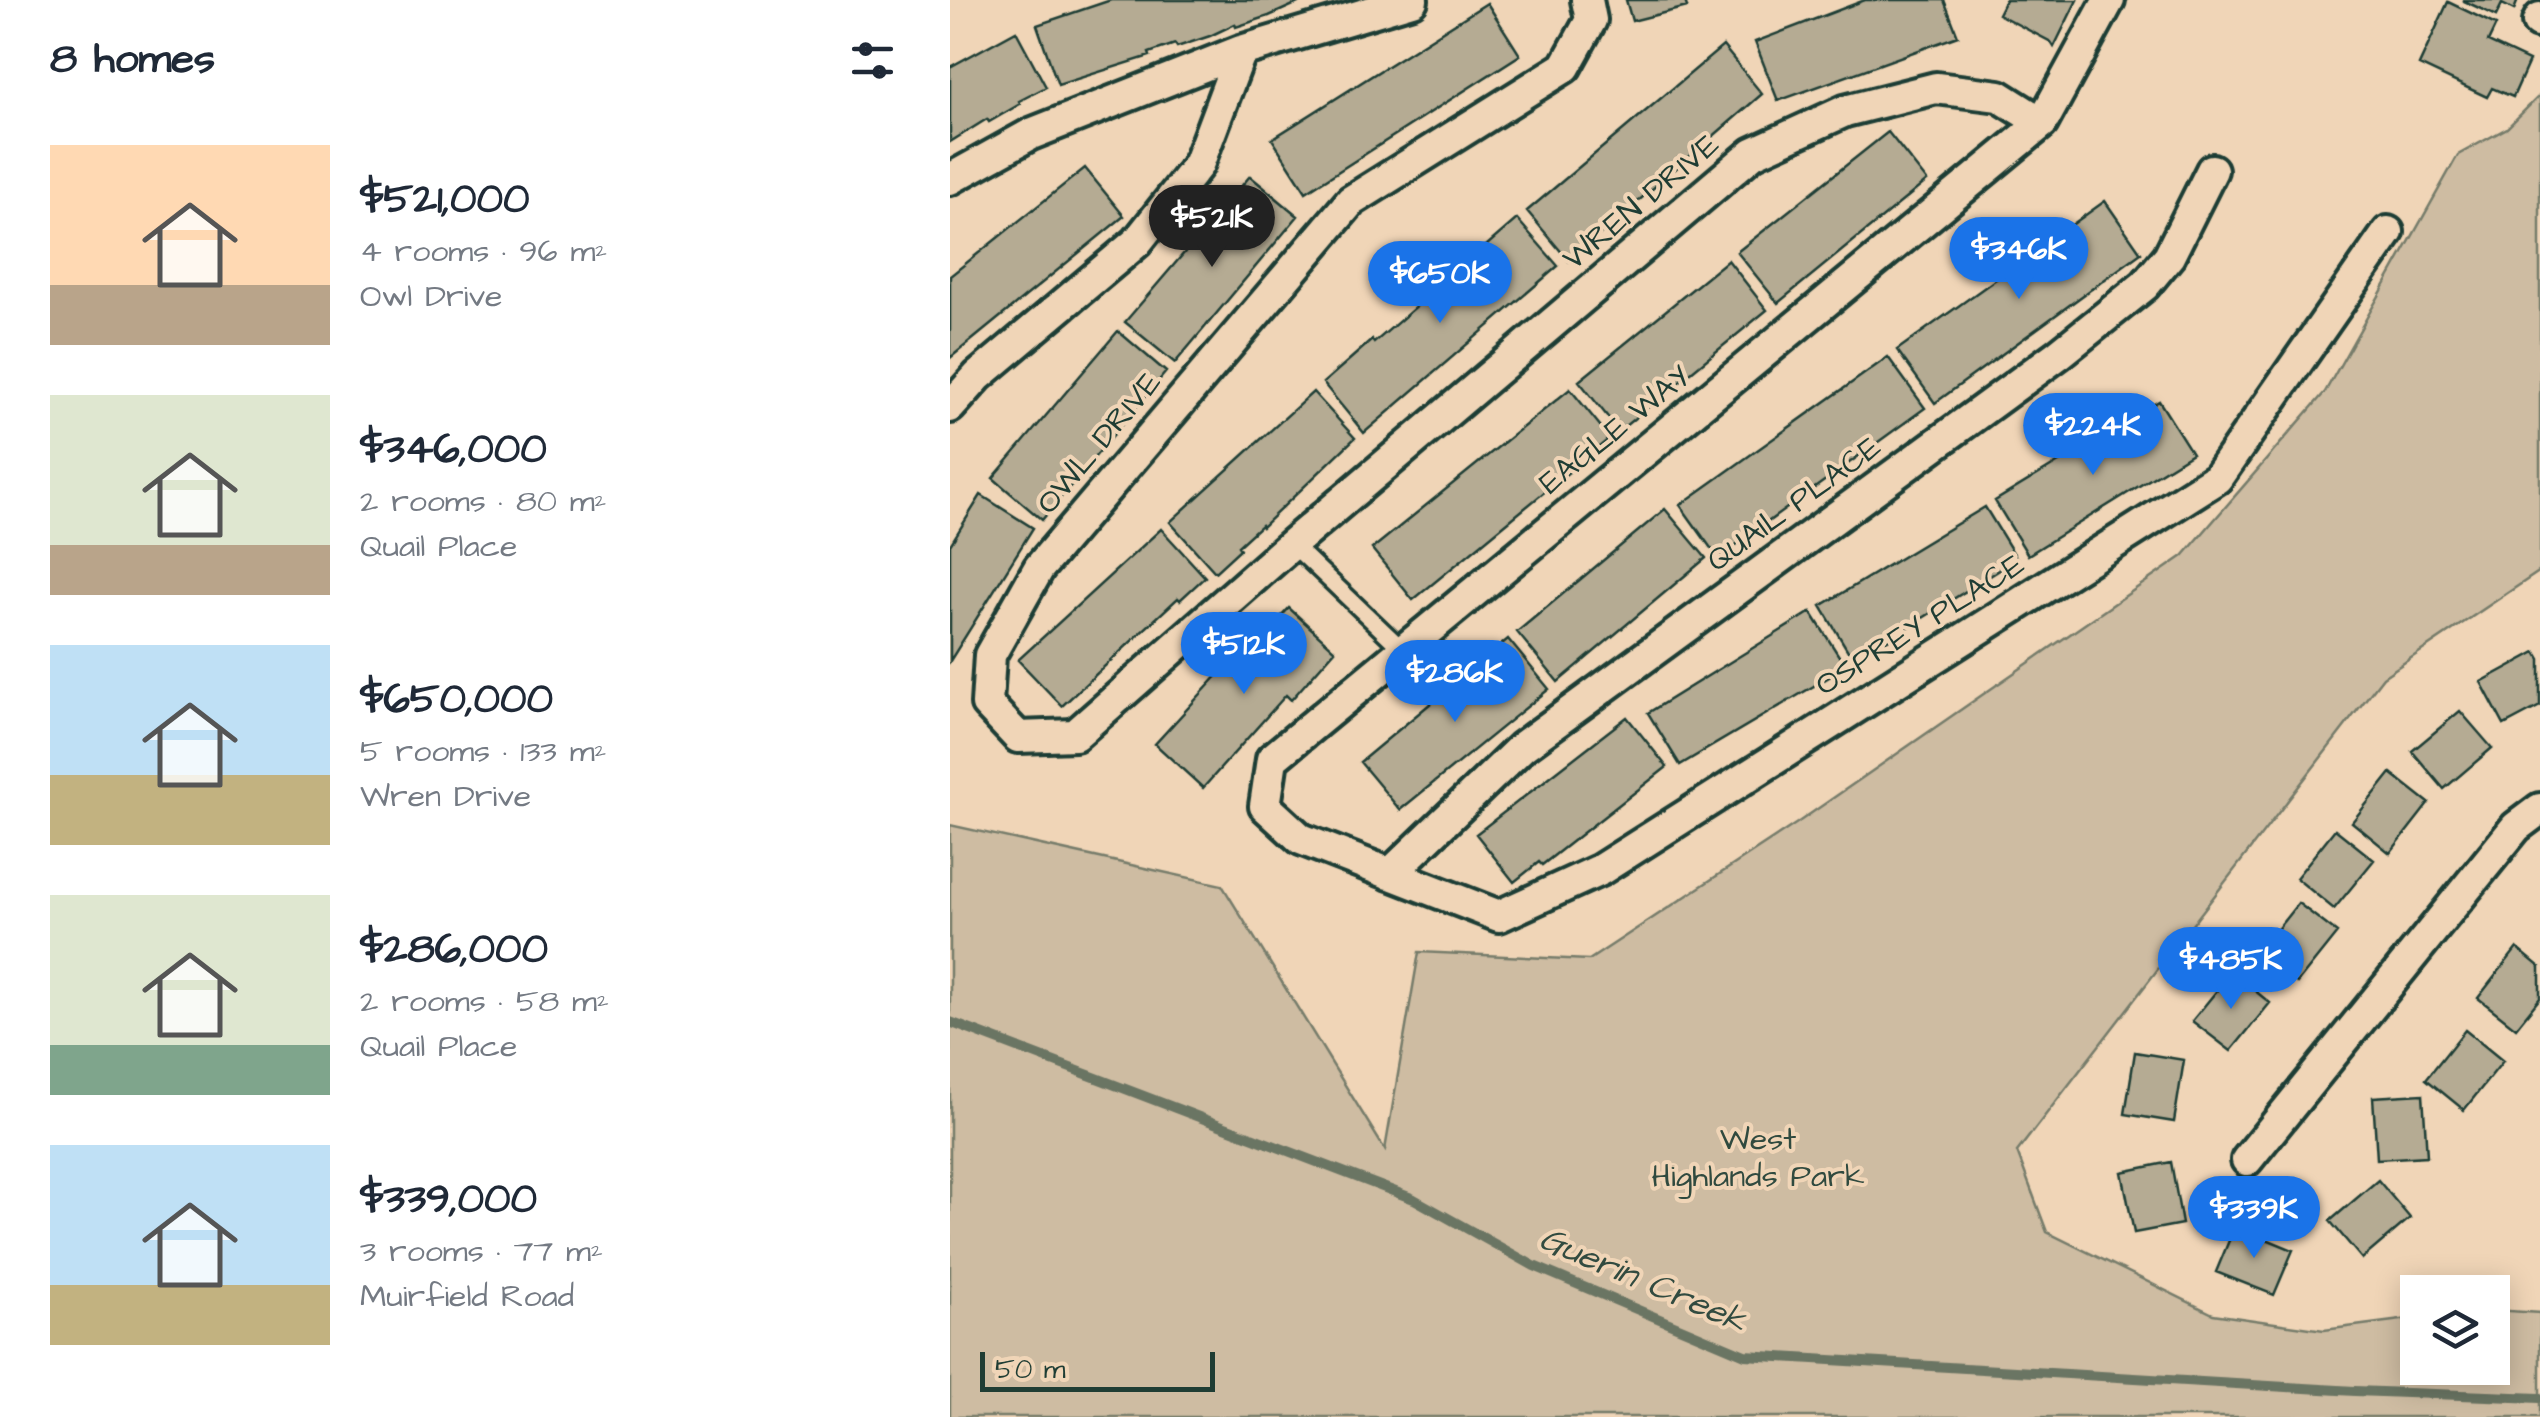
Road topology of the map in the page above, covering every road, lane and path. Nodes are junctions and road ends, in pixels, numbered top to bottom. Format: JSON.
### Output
{"nodes":[{"id":1,"x":1412,"y":0,"type":"edge"},
{"id":2,"x":1588,"y":0,"type":"edge"},
{"id":3,"x":2108,"y":0,"type":"edge"},
{"id":4,"x":1241,"y":51,"type":"junction"},
{"id":5,"x":2042,"y":124,"type":"junction"},
{"id":6,"x":2212,"y":170,"type":"dead end"},
{"id":7,"x":950,"y":179,"type":"edge"},
{"id":8,"x":2388,"y":232,"type":"dead end"},
{"id":9,"x":950,"y":407,"type":"edge"},
{"id":10,"x":1292,"y":544,"type":"junction"},
{"id":11,"x":1403,"y":650,"type":"junction"},
{"id":12,"x":2540,"y":809,"type":"edge"},
{"id":13,"x":1390,"y":874,"type":"junction"},
{"id":14,"x":2247,"y":1160,"type":"dead end"}],
"edges":[{"from":1,"to":4,"type":"street"},
{"from":2,"to":10,"type":"street","name":"OWL DRIVE"},
{"from":3,"to":5,"type":"street","name":"EAGLE WAY"},
{"from":4,"to":7,"type":"street"},
{"from":4,"to":9,"type":"street"},
{"from":5,"to":10,"type":"street","name":"WREN DRIVE"},
{"from":5,"to":11,"type":"street","name":"EAGLE WAY"},
{"from":6,"to":13,"type":"street","name":"QUAIL PLACE"},
{"from":8,"to":13,"type":"street","name":"OSPREY PLACE"},
{"from":10,"to":11,"type":"lane"},
{"from":11,"to":13,"type":"street","name":"EAGLE WAY"},
{"from":12,"to":14,"type":"street"}]}
